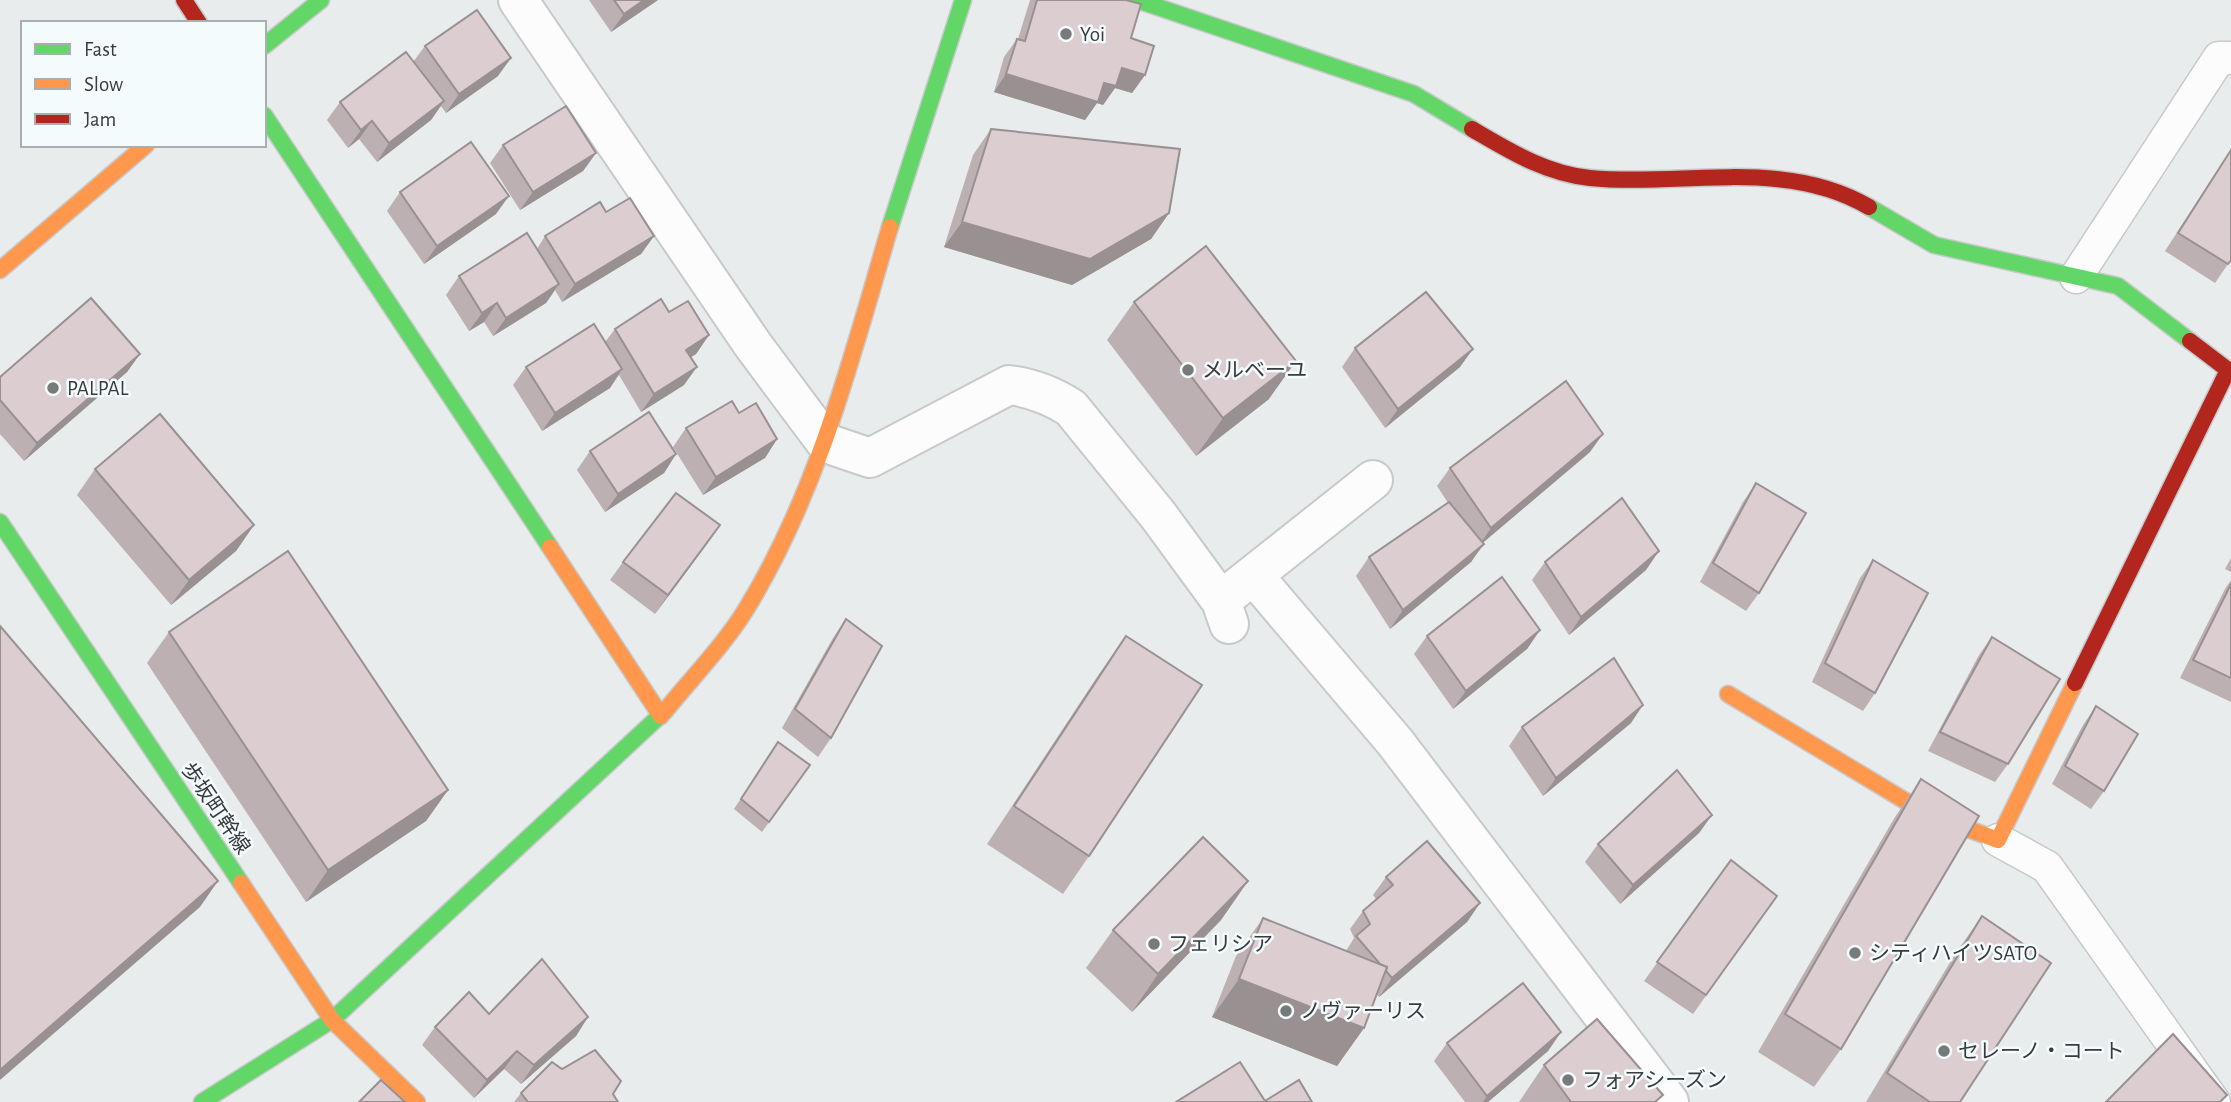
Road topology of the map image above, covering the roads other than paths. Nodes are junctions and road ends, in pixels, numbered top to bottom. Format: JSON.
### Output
{"nodes":[{"id":1,"x":184,"y":0,"type":"edge"},
{"id":2,"x":321,"y":0,"type":"edge"},
{"id":3,"x":518,"y":0,"type":"edge"},
{"id":4,"x":963,"y":0,"type":"edge"},
{"id":5,"x":1137,"y":0,"type":"edge"},
{"id":6,"x":198,"y":21,"type":"edge"},
{"id":7,"x":266,"y":44,"type":"edge"},
{"id":8,"x":2231,"y":58,"type":"edge"},
{"id":9,"x":266,"y":118,"type":"edge"},
{"id":10,"x":144,"y":147,"type":"edge"},
{"id":11,"x":0,"y":270,"type":"edge"},
{"id":12,"x":2076,"y":277,"type":"junction"},
{"id":13,"x":2229,"y":370,"type":"edge"},
{"id":14,"x":827,"y":443,"type":"junction"},
{"id":15,"x":1373,"y":480,"type":"dead end"},
{"id":16,"x":0,"y":522,"type":"edge"},
{"id":17,"x":1254,"y":576,"type":"junction"},
{"id":18,"x":1728,"y":694,"type":"dead end"},
{"id":19,"x":661,"y":716,"type":"junction"},
{"id":20,"x":1998,"y":840,"type":"junction"},
{"id":21,"x":332,"y":1020,"type":"junction"},
{"id":22,"x":202,"y":1102,"type":"edge"},
{"id":23,"x":417,"y":1102,"type":"edge"},
{"id":24,"x":1669,"y":1102,"type":"edge"},
{"id":25,"x":2214,"y":1102,"type":"edge"}],
"edges":[{"from":1,"to":6,"type":"street"},
{"from":2,"to":7,"type":"street"},
{"from":3,"to":14,"type":"street"},
{"from":4,"to":14,"type":"street"},
{"from":5,"to":12,"type":"street"},
{"from":8,"to":12,"type":"lane"},
{"from":9,"to":19,"type":"street"},
{"from":10,"to":11,"type":"street"},
{"from":12,"to":13,"type":"street"},
{"from":13,"to":20,"type":"street"},
{"from":14,"to":17,"type":"street"},
{"from":14,"to":19,"type":"street"},
{"from":15,"to":17,"type":"street"},
{"from":16,"to":21,"type":"street","name":"歩坂町幹線"},
{"from":17,"to":24,"type":"street"},
{"from":18,"to":20,"type":"street"},
{"from":19,"to":21,"type":"street"},
{"from":20,"to":25,"type":"lane"},
{"from":21,"to":22,"type":"street"},
{"from":21,"to":23,"type":"street","name":"歩坂町幹線"}]}
